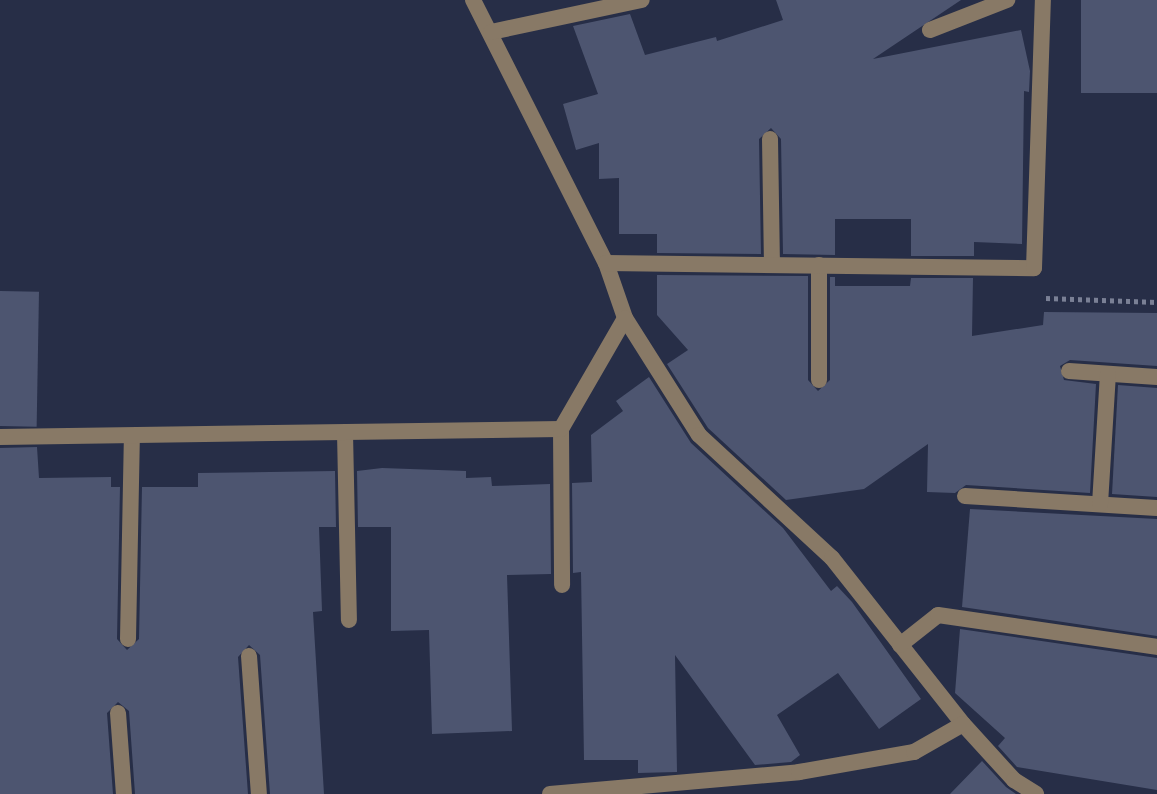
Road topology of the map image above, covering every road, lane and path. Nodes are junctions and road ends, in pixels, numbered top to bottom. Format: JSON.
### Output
{"nodes":[{"id":1,"x":473,"y":0,"type":"edge"},
{"id":2,"x":642,"y":0,"type":"edge"},
{"id":3,"x":1007,"y":0,"type":"edge"},
{"id":4,"x":1043,"y":0,"type":"edge"},
{"id":5,"x":930,"y":30,"type":"dead end"},
{"id":6,"x":491,"y":32,"type":"junction"},
{"id":7,"x":770,"y":139,"type":"dead end"},
{"id":8,"x":606,"y":263,"type":"junction"},
{"id":9,"x":772,"y":265,"type":"junction"},
{"id":10,"x":819,"y":265,"type":"junction"},
{"id":11,"x":1034,"y":268,"type":"junction"},
{"id":12,"x":1157,"y":302,"type":"edge"},
{"id":13,"x":625,"y":318,"type":"junction"},
{"id":14,"x":1069,"y":371,"type":"dead end"},
{"id":15,"x":1108,"y":374,"type":"junction"},
{"id":16,"x":1157,"y":377,"type":"edge"},
{"id":17,"x":819,"y":380,"type":"dead end"},
{"id":18,"x":561,"y":429,"type":"junction"},
{"id":19,"x":345,"y":433,"type":"junction"},
{"id":20,"x":132,"y":436,"type":"junction"},
{"id":21,"x":0,"y":437,"type":"edge"},
{"id":22,"x":965,"y":496,"type":"dead end"},
{"id":23,"x":1100,"y":504,"type":"junction"},
{"id":24,"x":1157,"y":508,"type":"edge"},
{"id":25,"x":562,"y":585,"type":"dead end"},
{"id":26,"x":349,"y":620,"type":"dead end"},
{"id":27,"x":128,"y":639,"type":"dead end"},
{"id":28,"x":900,"y":645,"type":"junction"},
{"id":29,"x":1157,"y":647,"type":"edge"},
{"id":30,"x":249,"y":656,"type":"dead end"},
{"id":31,"x":118,"y":713,"type":"dead end"},
{"id":32,"x":963,"y":724,"type":"junction"},
{"id":33,"x":124,"y":794,"type":"edge"},
{"id":34,"x":259,"y":794,"type":"edge"},
{"id":35,"x":550,"y":794,"type":"edge"},
{"id":36,"x":1036,"y":794,"type":"edge"}],
"edges":[{"from":1,"to":6,"type":"street"},
{"from":2,"to":6,"type":"street"},
{"from":3,"to":5,"type":"street"},
{"from":4,"to":11,"type":"street"},
{"from":6,"to":8,"type":"street"},
{"from":7,"to":9,"type":"street"},
{"from":8,"to":9,"type":"street"},
{"from":8,"to":13,"type":"street"},
{"from":9,"to":10,"type":"street"},
{"from":10,"to":11,"type":"street"},
{"from":10,"to":17,"type":"street"},
{"from":11,"to":12,"type":"path"},
{"from":13,"to":18,"type":"street"},
{"from":13,"to":28,"type":"street"},
{"from":14,"to":15,"type":"street"},
{"from":15,"to":16,"type":"street"},
{"from":15,"to":23,"type":"street"},
{"from":18,"to":19,"type":"street"},
{"from":18,"to":25,"type":"street"},
{"from":19,"to":20,"type":"street"},
{"from":19,"to":26,"type":"street"},
{"from":20,"to":21,"type":"street"},
{"from":20,"to":27,"type":"street"},
{"from":22,"to":23,"type":"street"},
{"from":23,"to":24,"type":"street"},
{"from":28,"to":29,"type":"street"},
{"from":28,"to":32,"type":"street"},
{"from":30,"to":34,"type":"street"},
{"from":31,"to":33,"type":"street"},
{"from":32,"to":35,"type":"street"},
{"from":32,"to":36,"type":"street"}]}
